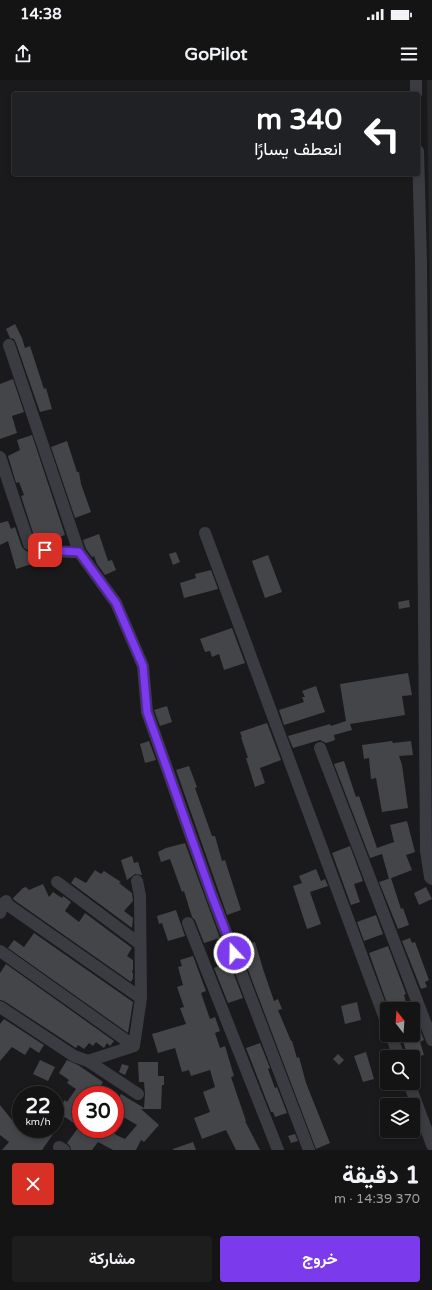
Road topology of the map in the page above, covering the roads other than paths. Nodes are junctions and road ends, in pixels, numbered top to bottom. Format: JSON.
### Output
{"nodes":[{"id":1,"x":416,"y":80,"type":"edge"},
{"id":2,"x":416,"y":92,"type":"edge"},
{"id":3,"x":419,"y":176,"type":"edge"},
{"id":4,"x":9,"y":346,"type":"dead end"},
{"id":5,"x":0,"y":457,"type":"edge"},
{"id":6,"x":205,"y":533,"type":"dead end"},
{"id":7,"x":79,"y":552,"type":"junction"},
{"id":8,"x":320,"y":748,"type":"dead end"},
{"id":9,"x":432,"y":879,"type":"edge"},
{"id":10,"x":138,"y":881,"type":"dead end"},
{"id":11,"x":57,"y":882,"type":"dead end"},
{"id":12,"x":0,"y":913,"type":"edge"},
{"id":13,"x":188,"y":923,"type":"dead end"},
{"id":14,"x":140,"y":944,"type":"junction"},
{"id":15,"x":0,"y":951,"type":"edge"},
{"id":16,"x":141,"y":998,"type":"junction"},
{"id":17,"x":380,"y":1005,"type":"edge"},
{"id":18,"x":0,"y":1007,"type":"edge"},
{"id":19,"x":432,"y":1040,"type":"edge"},
{"id":20,"x":134,"y":1046,"type":"junction"},
{"id":21,"x":88,"y":1061,"type":"junction"},
{"id":22,"x":412,"y":1090,"type":"edge"},
{"id":23,"x":138,"y":1094,"type":"dead end"},
{"id":24,"x":432,"y":1144,"type":"edge"},
{"id":25,"x":278,"y":1150,"type":"edge"},
{"id":26,"x":309,"y":1150,"type":"edge"}],
"edges":[{"from":1,"to":2,"type":"street"},
{"from":3,"to":9,"type":"street"},
{"from":4,"to":7,"type":"street"},
{"from":5,"to":7,"type":"street"},
{"from":6,"to":17,"type":"street"},
{"from":7,"to":26,"type":"street"},
{"from":8,"to":19,"type":"street"},
{"from":10,"to":14,"type":"street"},
{"from":11,"to":14,"type":"street"},
{"from":12,"to":16,"type":"street"},
{"from":13,"to":25,"type":"street"},
{"from":14,"to":16,"type":"street"},
{"from":15,"to":20,"type":"street"},
{"from":16,"to":20,"type":"street"},
{"from":18,"to":21,"type":"street"},
{"from":20,"to":21,"type":"street"},
{"from":21,"to":23,"type":"street"},
{"from":22,"to":24,"type":"street"}]}
